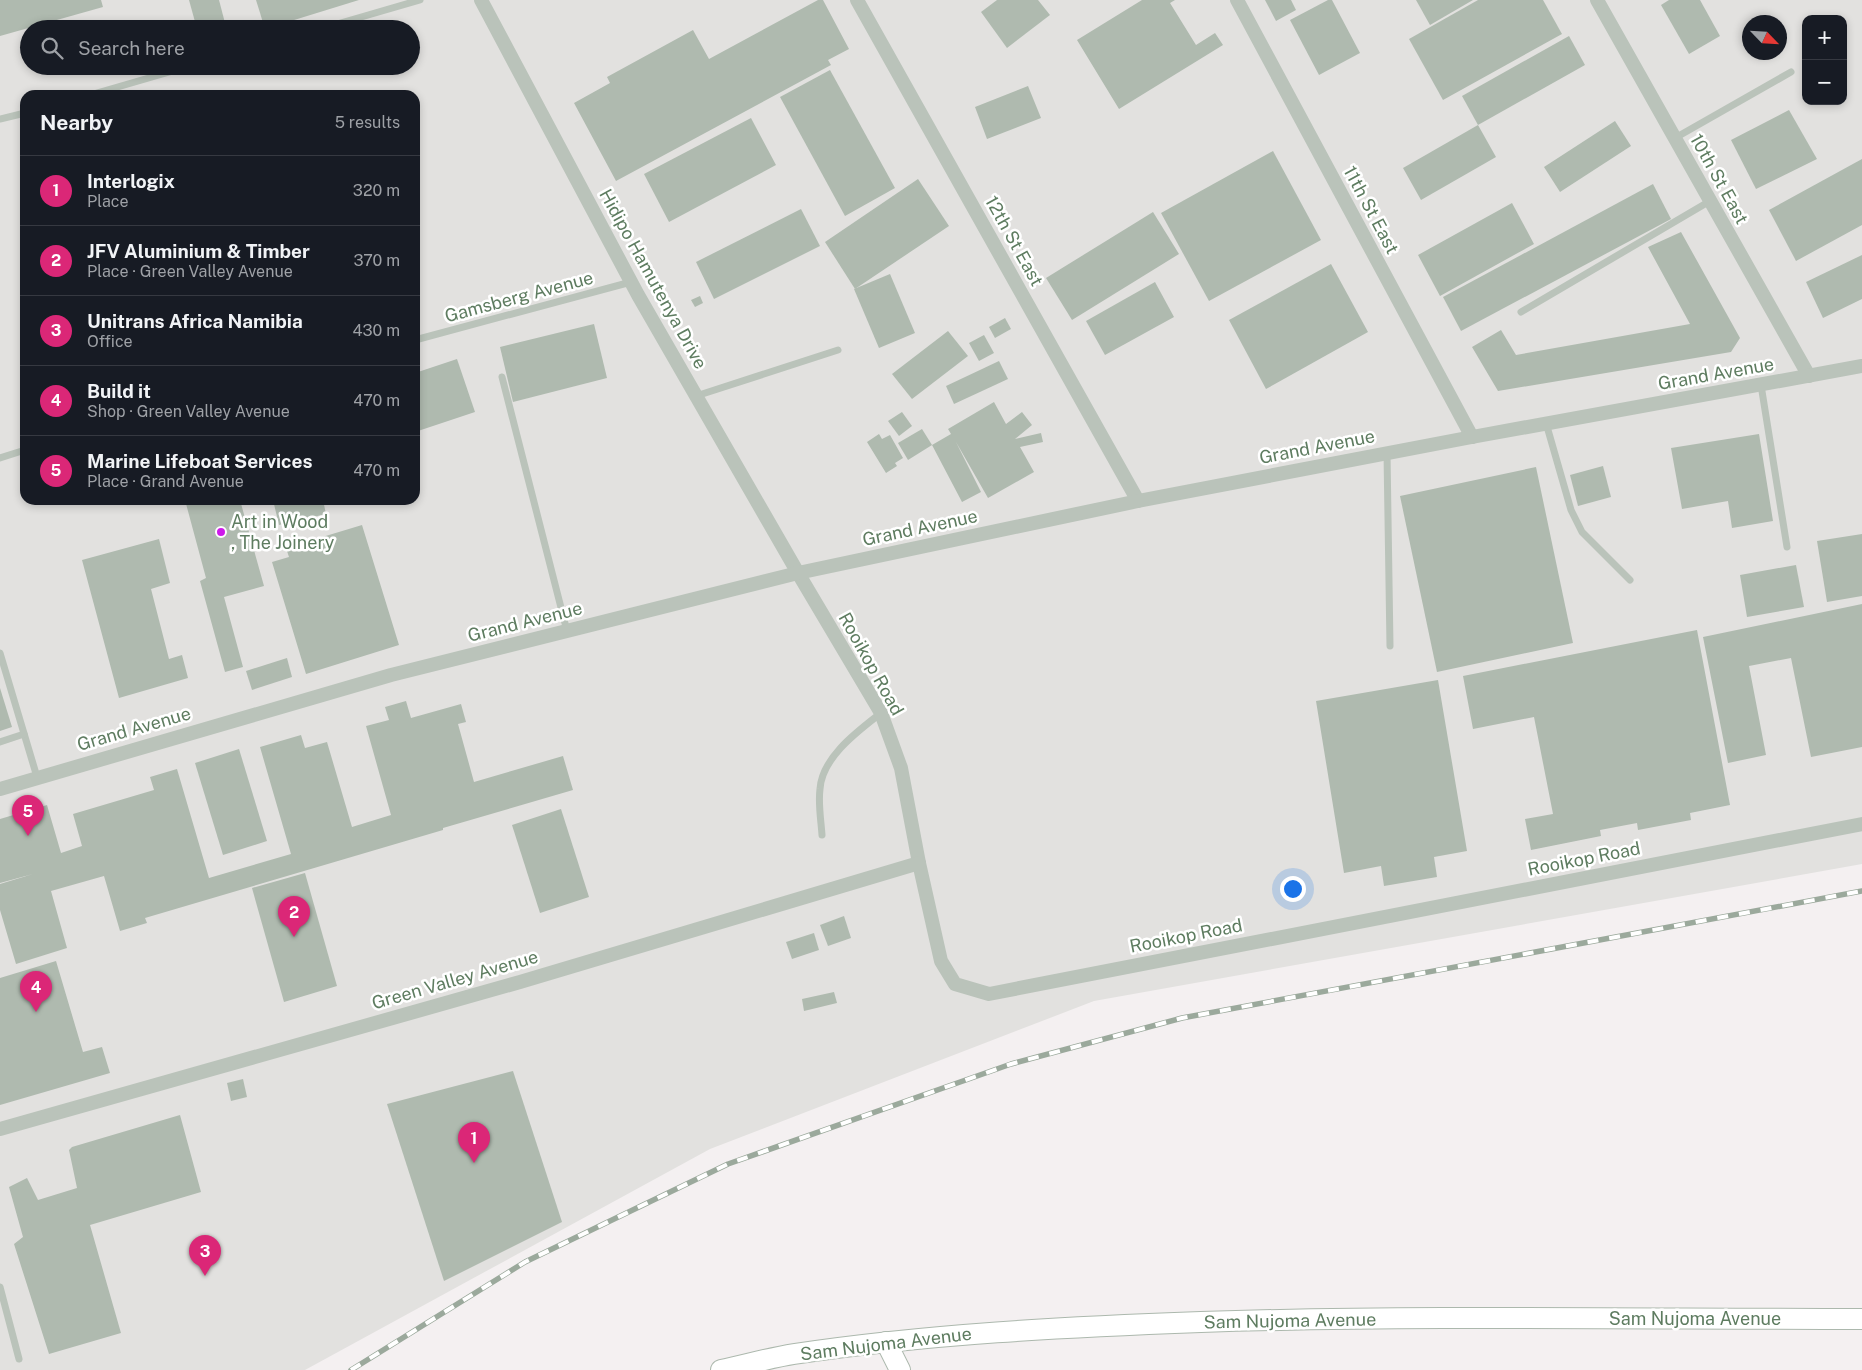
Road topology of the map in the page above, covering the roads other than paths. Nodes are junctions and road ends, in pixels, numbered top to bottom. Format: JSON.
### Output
{"nodes":[{"id":1,"x":420,"y":0,"type":"edge"},
{"id":2,"x":481,"y":0,"type":"edge"},
{"id":3,"x":857,"y":0,"type":"edge"},
{"id":4,"x":1237,"y":0,"type":"edge"},
{"id":5,"x":1596,"y":0,"type":"edge"},
{"id":6,"x":351,"y":20,"type":"edge"},
{"id":7,"x":1791,"y":72,"type":"dead end"},
{"id":8,"x":159,"y":75,"type":"edge"},
{"id":9,"x":107,"y":90,"type":"edge"},
{"id":10,"x":20,"y":114,"type":"edge"},
{"id":11,"x":0,"y":119,"type":"edge"},
{"id":12,"x":1675,"y":138,"type":"junction"},
{"id":13,"x":1710,"y":201,"type":"junction"},
{"id":14,"x":631,"y":282,"type":"junction"},
{"id":15,"x":1521,"y":312,"type":"dead end"},
{"id":16,"x":420,"y":339,"type":"edge"},
{"id":17,"x":838,"y":350,"type":"dead end"},
{"id":18,"x":1862,"y":366,"type":"edge"},
{"id":19,"x":1809,"y":376,"type":"junction"},
{"id":20,"x":502,"y":377,"type":"dead end"},
{"id":21,"x":1761,"y":385,"type":"junction"},
{"id":22,"x":696,"y":396,"type":"junction"},
{"id":23,"x":1546,"y":423,"type":"junction"},
{"id":24,"x":1472,"y":437,"type":"junction"},
{"id":25,"x":20,"y":452,"type":"edge"},
{"id":26,"x":1387,"y":453,"type":"junction"},
{"id":27,"x":0,"y":458,"type":"edge"},
{"id":28,"x":1138,"y":500,"type":"junction"},
{"id":29,"x":1787,"y":547,"type":"dead end"},
{"id":30,"x":798,"y":574,"type":"junction"},
{"id":31,"x":1630,"y":580,"type":"dead end"},
{"id":32,"x":567,"y":631,"type":"junction"},
{"id":33,"x":1390,"y":646,"type":"dead end"},
{"id":34,"x":0,"y":653,"type":"edge"},
{"id":35,"x":881,"y":713,"type":"junction"},
{"id":36,"x":24,"y":734,"type":"junction"},
{"id":37,"x":0,"y":742,"type":"edge"},
{"id":38,"x":37,"y":777,"type":"junction"},
{"id":39,"x":0,"y":789,"type":"edge"},
{"id":40,"x":1862,"y":824,"type":"edge"},
{"id":41,"x":822,"y":835,"type":"dead end"},
{"id":42,"x":919,"y":863,"type":"junction"},
{"id":43,"x":0,"y":1129,"type":"edge"},
{"id":44,"x":0,"y":1287,"type":"edge"},
{"id":45,"x":1862,"y":1319,"type":"edge"},
{"id":46,"x":886,"y":1342,"type":"junction"},
{"id":47,"x":19,"y":1359,"type":"dead end"},
{"id":48,"x":721,"y":1370,"type":"edge"},
{"id":49,"x":900,"y":1370,"type":"edge"}],
"edges":[{"from":1,"to":6,"type":"lane"},
{"from":2,"to":14,"type":"street","name":"Hidipo Hamutenya Drive"},
{"from":3,"to":28,"type":"street","name":"12th St East"},
{"from":4,"to":24,"type":"street","name":"11th St East"},
{"from":5,"to":12,"type":"street","name":"10th St East"},
{"from":7,"to":12,"type":"lane"},
{"from":8,"to":9,"type":"lane"},
{"from":10,"to":11,"type":"lane"},
{"from":12,"to":13,"type":"street","name":"10th St East"},
{"from":13,"to":15,"type":"lane"},
{"from":13,"to":19,"type":"street","name":"10th St East"},
{"from":14,"to":16,"type":"lane","name":"Gamsberg Avenue"},
{"from":14,"to":22,"type":"street","name":"Hidipo Hamutenya Drive"},
{"from":17,"to":22,"type":"lane"},
{"from":18,"to":19,"type":"street","name":"Grand Avenue"},
{"from":19,"to":21,"type":"street","name":"Grand Avenue"},
{"from":20,"to":32,"type":"lane"},
{"from":21,"to":23,"type":"street","name":"Grand Avenue"},
{"from":21,"to":29,"type":"lane"},
{"from":22,"to":30,"type":"street","name":"Hidipo Hamutenya Drive"},
{"from":23,"to":24,"type":"street","name":"Grand Avenue"},
{"from":23,"to":31,"type":"lane"},
{"from":24,"to":26,"type":"street","name":"Grand Avenue"},
{"from":25,"to":27,"type":"lane"},
{"from":26,"to":28,"type":"street","name":"Grand Avenue"},
{"from":26,"to":33,"type":"lane"},
{"from":28,"to":30,"type":"street","name":"Grand Avenue"},
{"from":30,"to":32,"type":"street","name":"Grand Avenue"},
{"from":30,"to":35,"type":"street","name":"Rooikop Road"},
{"from":32,"to":38,"type":"street","name":"Grand Avenue"},
{"from":34,"to":36,"type":"lane"},
{"from":35,"to":41,"type":"lane"},
{"from":35,"to":42,"type":"street","name":"Rooikop Road"},
{"from":36,"to":37,"type":"lane"},
{"from":36,"to":38,"type":"lane"},
{"from":38,"to":39,"type":"street","name":"Grand Avenue"},
{"from":40,"to":42,"type":"street","name":"Rooikop Road"},
{"from":42,"to":43,"type":"street","name":"Green Valley Avenue"},
{"from":44,"to":47,"type":"lane"},
{"from":45,"to":46,"type":"street","name":"Sam Nujoma Avenue"},
{"from":46,"to":48,"type":"street","name":"Sam Nujoma Avenue"},
{"from":46,"to":49,"type":"street"}]}
